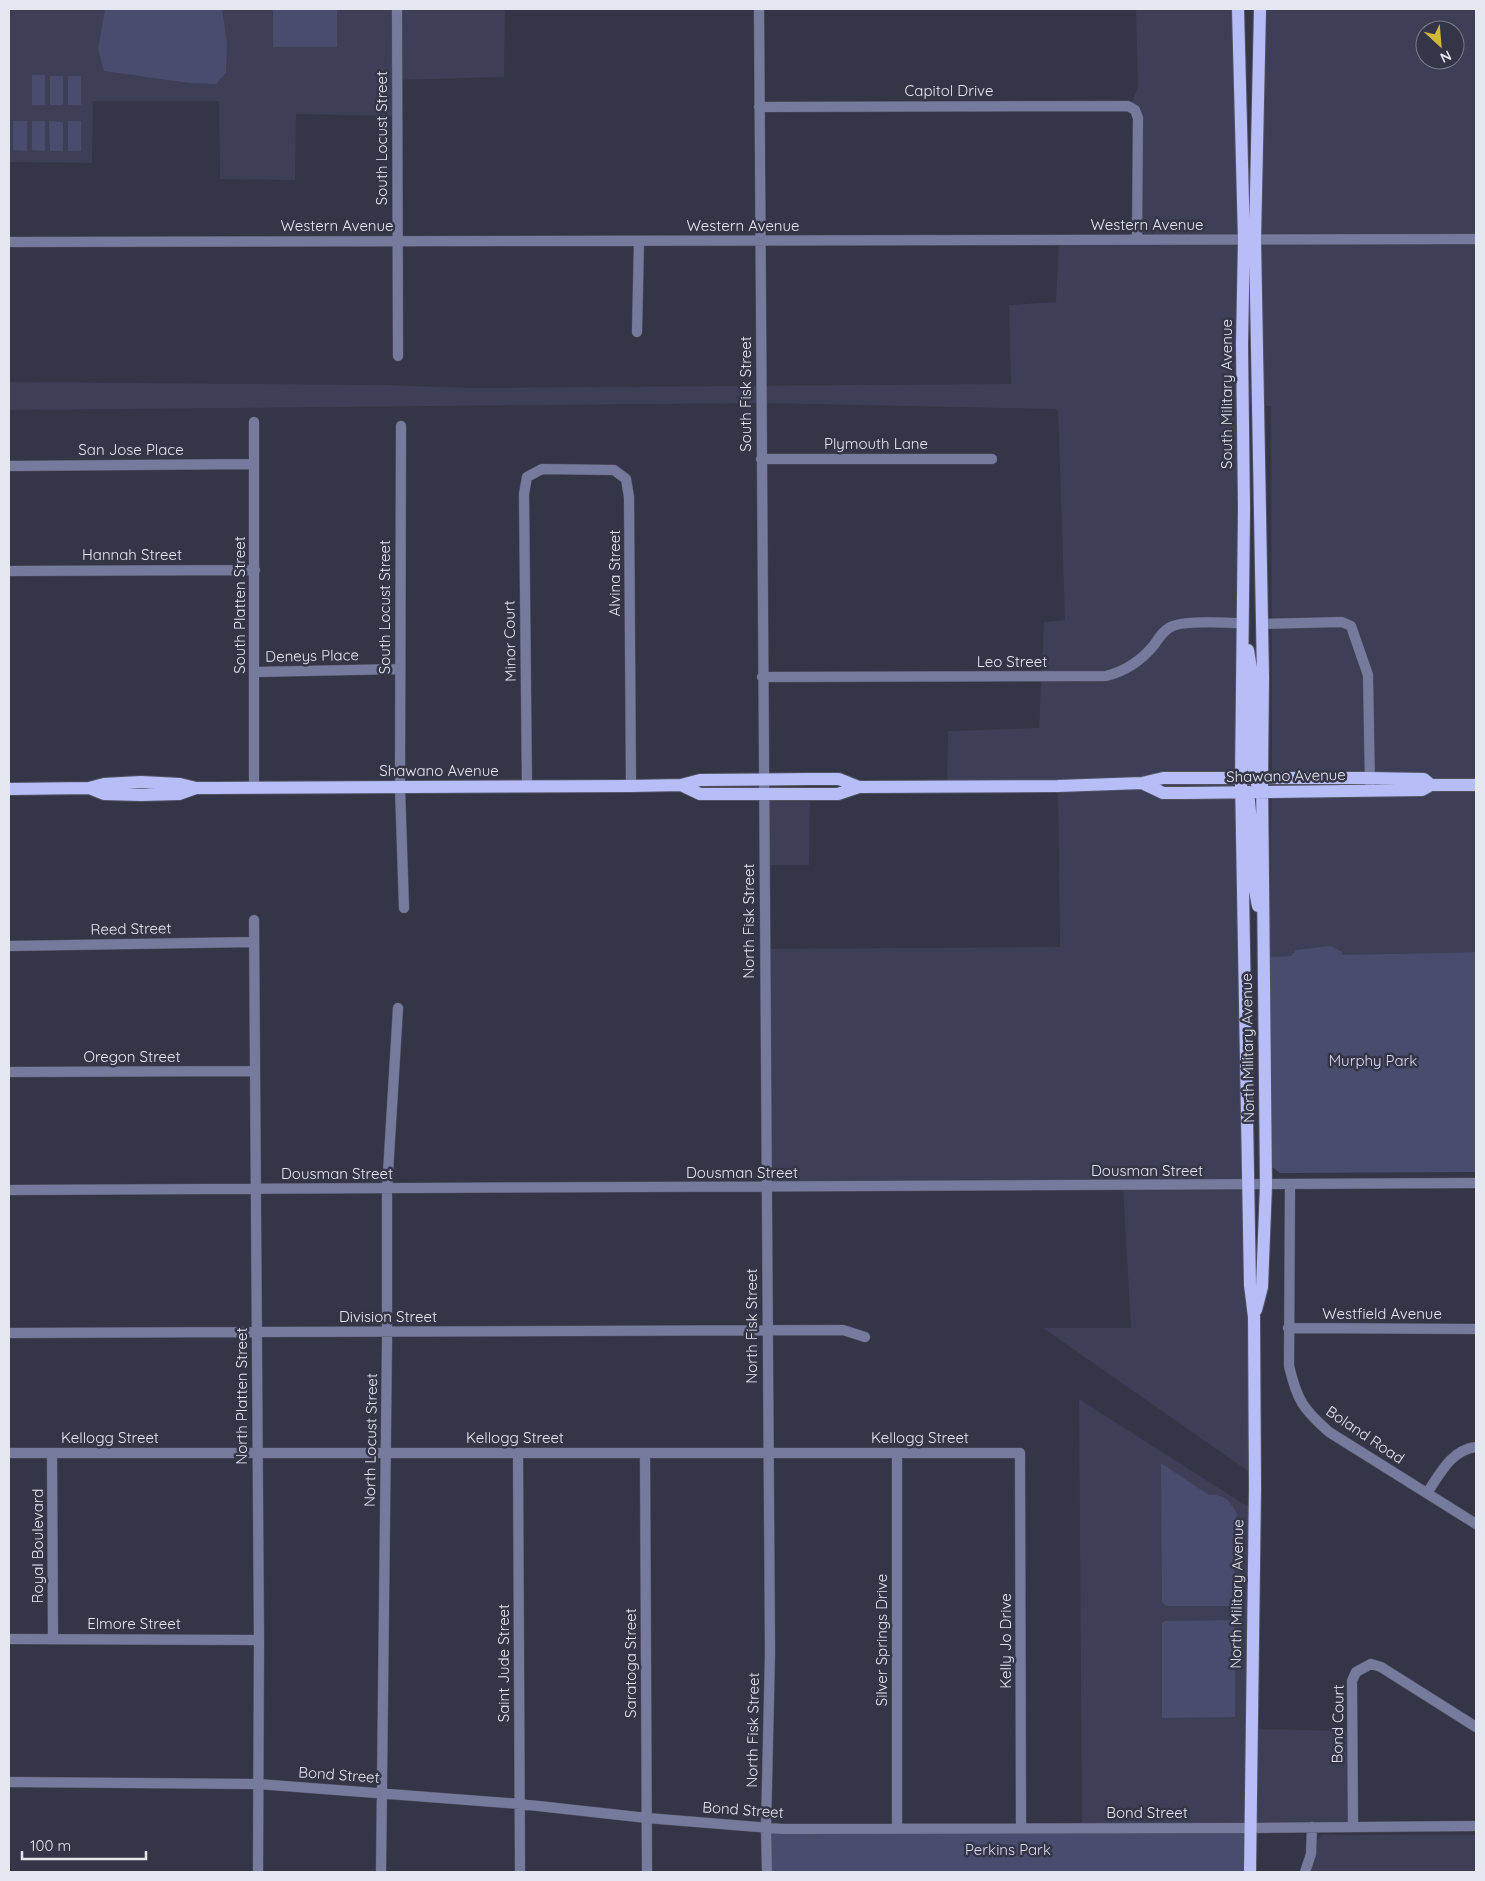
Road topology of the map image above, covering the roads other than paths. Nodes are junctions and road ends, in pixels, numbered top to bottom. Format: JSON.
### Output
{"nodes":[{"id":1,"x":397,"y":9,"type":"edge"},
{"id":2,"x":759,"y":9,"type":"edge"},
{"id":3,"x":1238,"y":9,"type":"edge"},
{"id":4,"x":1259,"y":10,"type":"edge"},
{"id":5,"x":759,"y":107,"type":"junction"},
{"id":6,"x":1476,"y":239,"type":"edge"},
{"id":7,"x":760,"y":240,"type":"junction"},
{"id":8,"x":1137,"y":240,"type":"junction"},
{"id":9,"x":1250,"y":240,"type":"junction"},
{"id":10,"x":398,"y":241,"type":"junction"},
{"id":11,"x":639,"y":241,"type":"junction"},
{"id":12,"x":9,"y":242,"type":"edge"},
{"id":13,"x":638,"y":332,"type":"dead end"},
{"id":14,"x":398,"y":356,"type":"dead end"},
{"id":15,"x":254,"y":422,"type":"dead end"},
{"id":16,"x":401,"y":426,"type":"dead end"},
{"id":17,"x":761,"y":459,"type":"junction"},
{"id":18,"x":992,"y":459,"type":"dead end"},
{"id":19,"x":254,"y":464,"type":"junction"},
{"id":20,"x":9,"y":466,"type":"edge"},
{"id":21,"x":524,"y":494,"type":"joint"},
{"id":22,"x":255,"y":570,"type":"junction"},
{"id":23,"x":9,"y":571,"type":"edge"},
{"id":24,"x":1243,"y":624,"type":"junction"},
{"id":25,"x":1262,"y":624,"type":"junction"},
{"id":26,"x":400,"y":669,"type":"junction"},
{"id":27,"x":255,"y":672,"type":"junction"},
{"id":28,"x":762,"y":677,"type":"junction"},
{"id":29,"x":1258,"y":778,"type":"junction"},
{"id":30,"x":1370,"y":778,"type":"junction"},
{"id":31,"x":764,"y":779,"type":"junction"},
{"id":32,"x":1241,"y":779,"type":"junction"},
{"id":33,"x":1142,"y":783,"type":"junction"},
{"id":34,"x":681,"y":785,"type":"junction"},
{"id":35,"x":1431,"y":785,"type":"junction"},
{"id":36,"x":1476,"y":785,"type":"edge"},
{"id":37,"x":631,"y":786,"type":"junction"},
{"id":38,"x":527,"y":787,"type":"junction"},
{"id":39,"x":859,"y":787,"type":"junction"},
{"id":40,"x":254,"y":788,"type":"junction"},
{"id":41,"x":400,"y":788,"type":"junction"},
{"id":42,"x":9,"y":789,"type":"edge"},
{"id":43,"x":1370,"y":791,"type":"junction"},
{"id":44,"x":1245,"y":793,"type":"junction"},
{"id":45,"x":1262,"y":793,"type":"junction"},
{"id":46,"x":764,"y":794,"type":"junction"},
{"id":47,"x":404,"y":908,"type":"dead end"},
{"id":48,"x":254,"y":920,"type":"dead end"},
{"id":49,"x":1264,"y":930,"type":"junction"},
{"id":50,"x":254,"y":942,"type":"junction"},
{"id":51,"x":9,"y":946,"type":"edge"},
{"id":52,"x":398,"y":1008,"type":"dead end"},
{"id":53,"x":255,"y":1071,"type":"junction"},
{"id":54,"x":9,"y":1072,"type":"edge"},
{"id":55,"x":1476,"y":1184,"type":"edge"},
{"id":56,"x":1248,"y":1185,"type":"junction"},
{"id":57,"x":1266,"y":1185,"type":"junction"},
{"id":58,"x":1290,"y":1185,"type":"junction"},
{"id":59,"x":766,"y":1188,"type":"junction"},
{"id":60,"x":256,"y":1189,"type":"junction"},
{"id":61,"x":387,"y":1189,"type":"junction"},
{"id":62,"x":9,"y":1190,"type":"edge"},
{"id":63,"x":1254,"y":1317,"type":"junction"},
{"id":64,"x":1288,"y":1328,"type":"junction"},
{"id":65,"x":1476,"y":1329,"type":"edge"},
{"id":66,"x":768,"y":1330,"type":"junction"},
{"id":67,"x":387,"y":1332,"type":"junction"},
{"id":68,"x":9,"y":1333,"type":"edge"},
{"id":69,"x":257,"y":1333,"type":"junction"},
{"id":70,"x":865,"y":1337,"type":"dead end"},
{"id":71,"x":1476,"y":1447,"type":"edge"},
{"id":72,"x":9,"y":1453,"type":"edge"},
{"id":73,"x":52,"y":1453,"type":"junction"},
{"id":74,"x":258,"y":1453,"type":"junction"},
{"id":75,"x":386,"y":1453,"type":"junction"},
{"id":76,"x":518,"y":1453,"type":"junction"},
{"id":77,"x":645,"y":1453,"type":"junction"},
{"id":78,"x":768,"y":1453,"type":"junction"},
{"id":79,"x":897,"y":1453,"type":"junction"},
{"id":80,"x":1020,"y":1453,"type":"joint"},
{"id":81,"x":1427,"y":1494,"type":"junction"},
{"id":82,"x":1476,"y":1524,"type":"edge"},
{"id":83,"x":9,"y":1639,"type":"edge"},
{"id":84,"x":53,"y":1639,"type":"junction"},
{"id":85,"x":259,"y":1640,"type":"junction"},
{"id":86,"x":1476,"y":1727,"type":"edge"},
{"id":87,"x":9,"y":1782,"type":"edge"},
{"id":88,"x":258,"y":1784,"type":"junction"},
{"id":89,"x":382,"y":1794,"type":"junction"},
{"id":90,"x":520,"y":1804,"type":"junction"},
{"id":91,"x":647,"y":1818,"type":"junction"},
{"id":92,"x":1353,"y":1826,"type":"junction"},
{"id":93,"x":1476,"y":1826,"type":"edge"},
{"id":94,"x":1312,"y":1827,"type":"junction"},
{"id":95,"x":766,"y":1828,"type":"junction"},
{"id":96,"x":897,"y":1828,"type":"junction"},
{"id":97,"x":1021,"y":1828,"type":"junction"},
{"id":98,"x":1250,"y":1828,"type":"junction"},
{"id":99,"x":258,"y":1872,"type":"edge"},
{"id":100,"x":382,"y":1872,"type":"edge"},
{"id":101,"x":520,"y":1872,"type":"edge"},
{"id":102,"x":647,"y":1872,"type":"edge"},
{"id":103,"x":767,"y":1872,"type":"edge"},
{"id":104,"x":1250,"y":1872,"type":"edge"},
{"id":105,"x":1305,"y":1872,"type":"edge"}],
"edges":[{"from":1,"to":10,"type":"street","name":"South Locust Street"},
{"from":2,"to":5,"type":"street","name":"South Fisk Street"},
{"from":3,"to":9,"type":"main road","name":"South Military Avenue"},
{"from":4,"to":9,"type":"main road","name":"South Military Avenue"},
{"from":5,"to":7,"type":"street","name":"South Fisk Street"},
{"from":5,"to":8,"type":"street","name":"Capitol Drive"},
{"from":6,"to":9,"type":"street","name":"Western Avenue"},
{"from":7,"to":8,"type":"street","name":"Western Avenue"},
{"from":7,"to":11,"type":"street","name":"Western Avenue"},
{"from":7,"to":17,"type":"street","name":"South Fisk Street"},
{"from":8,"to":9,"type":"street","name":"Western Avenue"},
{"from":9,"to":24,"type":"main road","name":"South Military Avenue"},
{"from":9,"to":25,"type":"main road","name":"South Military Avenue"},
{"from":10,"to":11,"type":"street","name":"Western Avenue"},
{"from":10,"to":12,"type":"street","name":"Western Avenue"},
{"from":10,"to":14,"type":"street","name":"South Locust Street"},
{"from":11,"to":13,"type":"street"},
{"from":15,"to":19,"type":"street","name":"South Platten Street"},
{"from":16,"to":26,"type":"street","name":"South Locust Street"},
{"from":17,"to":18,"type":"street","name":"Plymouth Lane"},
{"from":17,"to":28,"type":"street","name":"South Fisk Street"},
{"from":19,"to":20,"type":"street","name":"San Jose Place"},
{"from":19,"to":22,"type":"street","name":"South Platten Street"},
{"from":21,"to":37,"type":"street","name":"Alvina Street"},
{"from":21,"to":38,"type":"street","name":"Minor Court"},
{"from":22,"to":23,"type":"street","name":"Hannah Street"},
{"from":22,"to":27,"type":"street","name":"South Platten Street"},
{"from":24,"to":28,"type":"street","name":"Leo Street"},
{"from":24,"to":29,"type":"main road"},
{"from":24,"to":32,"type":"main road","name":"South Military Avenue"},
{"from":25,"to":29,"type":"main road","name":"South Military Avenue"},
{"from":25,"to":30,"type":"street"},
{"from":26,"to":27,"type":"street","name":"Deneys Place"},
{"from":26,"to":41,"type":"street","name":"South Locust Street"},
{"from":27,"to":40,"type":"street","name":"South Platten Street"},
{"from":28,"to":31,"type":"street","name":"South Fisk Street"},
{"from":29,"to":30,"type":"main road","name":"Shawano Avenue"},
{"from":29,"to":32,"type":"main road","name":"Shawano Avenue"},
{"from":29,"to":45,"type":"main road","name":"North Military Avenue"},
{"from":30,"to":35,"type":"main road","name":"Shawano Avenue"},
{"from":30,"to":43,"type":"street"},
{"from":31,"to":34,"type":"main road","name":"Shawano Avenue"},
{"from":31,"to":39,"type":"main road","name":"Shawano Avenue"},
{"from":31,"to":46,"type":"street","name":"North Fisk Street"},
{"from":32,"to":33,"type":"main road","name":"Shawano Avenue"},
{"from":32,"to":44,"type":"main road","name":"North Military Avenue"},
{"from":33,"to":39,"type":"main road","name":"Shawano Avenue"},
{"from":33,"to":44,"type":"main road","name":"Shawano Avenue"},
{"from":34,"to":37,"type":"main road","name":"Shawano Avenue"},
{"from":34,"to":46,"type":"main road","name":"Shawano Avenue"},
{"from":35,"to":36,"type":"main road","name":"Shawano Avenue"},
{"from":35,"to":43,"type":"main road","name":"Shawano Avenue"},
{"from":37,"to":38,"type":"main road","name":"Shawano Avenue"},
{"from":38,"to":41,"type":"main road","name":"Shawano Avenue"},
{"from":39,"to":46,"type":"main road","name":"Shawano Avenue"},
{"from":40,"to":41,"type":"main road","name":"Shawano Avenue"},
{"from":40,"to":42,"type":"main road","name":"Shawano Avenue"},
{"from":41,"to":47,"type":"street"},
{"from":43,"to":45,"type":"main road","name":"Shawano Avenue"},
{"from":44,"to":45,"type":"main road","name":"Shawano Avenue"},
{"from":44,"to":49,"type":"main road"},
{"from":44,"to":56,"type":"main road","name":"North Military Avenue"},
{"from":45,"to":49,"type":"main road","name":"North Military Avenue"},
{"from":46,"to":59,"type":"street","name":"North Fisk Street"},
{"from":48,"to":50,"type":"street","name":"North Platten Street"},
{"from":49,"to":57,"type":"main road","name":"North Military Avenue"},
{"from":50,"to":51,"type":"street","name":"Reed Street"},
{"from":50,"to":53,"type":"street","name":"North Platten Street"},
{"from":52,"to":61,"type":"street","name":"North Locust Street"},
{"from":53,"to":54,"type":"street","name":"Oregon Street"},
{"from":53,"to":60,"type":"street","name":"North Platten Street"},
{"from":55,"to":58,"type":"street","name":"Dousman Street"},
{"from":56,"to":57,"type":"street","name":"Dousman Street"},
{"from":56,"to":59,"type":"street","name":"Dousman Street"},
{"from":56,"to":63,"type":"main road","name":"North Military Avenue"},
{"from":57,"to":58,"type":"street","name":"Dousman Street"},
{"from":57,"to":63,"type":"main road","name":"North Military Avenue"},
{"from":58,"to":64,"type":"street","name":"Boland Road"},
{"from":59,"to":61,"type":"street","name":"Dousman Street"},
{"from":59,"to":66,"type":"street","name":"North Fisk Street"},
{"from":60,"to":61,"type":"street","name":"Dousman Street"},
{"from":60,"to":62,"type":"street","name":"Dousman Street"},
{"from":60,"to":69,"type":"street","name":"North Platten Street"},
{"from":61,"to":67,"type":"street","name":"North Locust Street"},
{"from":63,"to":98,"type":"main road","name":"North Military Avenue"},
{"from":64,"to":65,"type":"street","name":"Westfield Avenue"},
{"from":64,"to":81,"type":"street","name":"Boland Road"},
{"from":66,"to":67,"type":"street","name":"Division Street"},
{"from":66,"to":70,"type":"street","name":"Division Street"},
{"from":66,"to":78,"type":"street","name":"North Fisk Street"},
{"from":67,"to":69,"type":"street","name":"Division Street"},
{"from":67,"to":75,"type":"street","name":"North Locust Street"},
{"from":68,"to":69,"type":"street","name":"Division Street"},
{"from":69,"to":74,"type":"street","name":"North Platten Street"},
{"from":71,"to":81,"type":"street"},
{"from":72,"to":73,"type":"street","name":"Kellogg Street"},
{"from":73,"to":74,"type":"street","name":"Kellogg Street"},
{"from":73,"to":84,"type":"street","name":"Royal Boulevard"},
{"from":74,"to":75,"type":"street","name":"Kellogg Street"},
{"from":74,"to":85,"type":"street","name":"North Platten Street"},
{"from":75,"to":76,"type":"street","name":"Kellogg Street"},
{"from":75,"to":89,"type":"street","name":"North Locust Street"},
{"from":76,"to":77,"type":"street","name":"Kellogg Street"},
{"from":76,"to":90,"type":"street","name":"Saint Jude Street"},
{"from":77,"to":78,"type":"street","name":"Kellogg Street"},
{"from":77,"to":91,"type":"street","name":"Saratoga Street"},
{"from":78,"to":79,"type":"street","name":"Kellogg Street"},
{"from":78,"to":95,"type":"street","name":"North Fisk Street"},
{"from":79,"to":80,"type":"street","name":"Kellogg Street"},
{"from":79,"to":96,"type":"street","name":"Silver Springs Drive"},
{"from":80,"to":97,"type":"street","name":"Kelly Jo Drive"},
{"from":81,"to":82,"type":"street","name":"Boland Road"},
{"from":83,"to":84,"type":"street","name":"Elmore Street"},
{"from":84,"to":85,"type":"street","name":"Elmore Street"},
{"from":85,"to":88,"type":"street","name":"North Platten Street"},
{"from":86,"to":92,"type":"street","name":"Bond Court"},
{"from":87,"to":88,"type":"street","name":"Bond Street"},
{"from":88,"to":89,"type":"street","name":"Bond Street"},
{"from":88,"to":99,"type":"street","name":"North Platten Street"},
{"from":89,"to":90,"type":"street","name":"Bond Street"},
{"from":89,"to":100,"type":"street","name":"North Locust Street"},
{"from":90,"to":91,"type":"street","name":"Bond Street"},
{"from":90,"to":101,"type":"street","name":"Saint Jude Street"},
{"from":91,"to":95,"type":"street","name":"Bond Street"},
{"from":91,"to":102,"type":"street","name":"Saratoga Street"},
{"from":92,"to":93,"type":"street","name":"Bond Street"},
{"from":92,"to":94,"type":"street","name":"Bond Street"},
{"from":94,"to":98,"type":"street","name":"Bond Street"},
{"from":94,"to":105,"type":"street"},
{"from":95,"to":96,"type":"street","name":"Bond Street"},
{"from":95,"to":103,"type":"street","name":"North Fisk Street"},
{"from":96,"to":97,"type":"street","name":"Bond Street"},
{"from":97,"to":98,"type":"street","name":"Bond Street"},
{"from":98,"to":104,"type":"main road","name":"North Military Avenue"}]}
